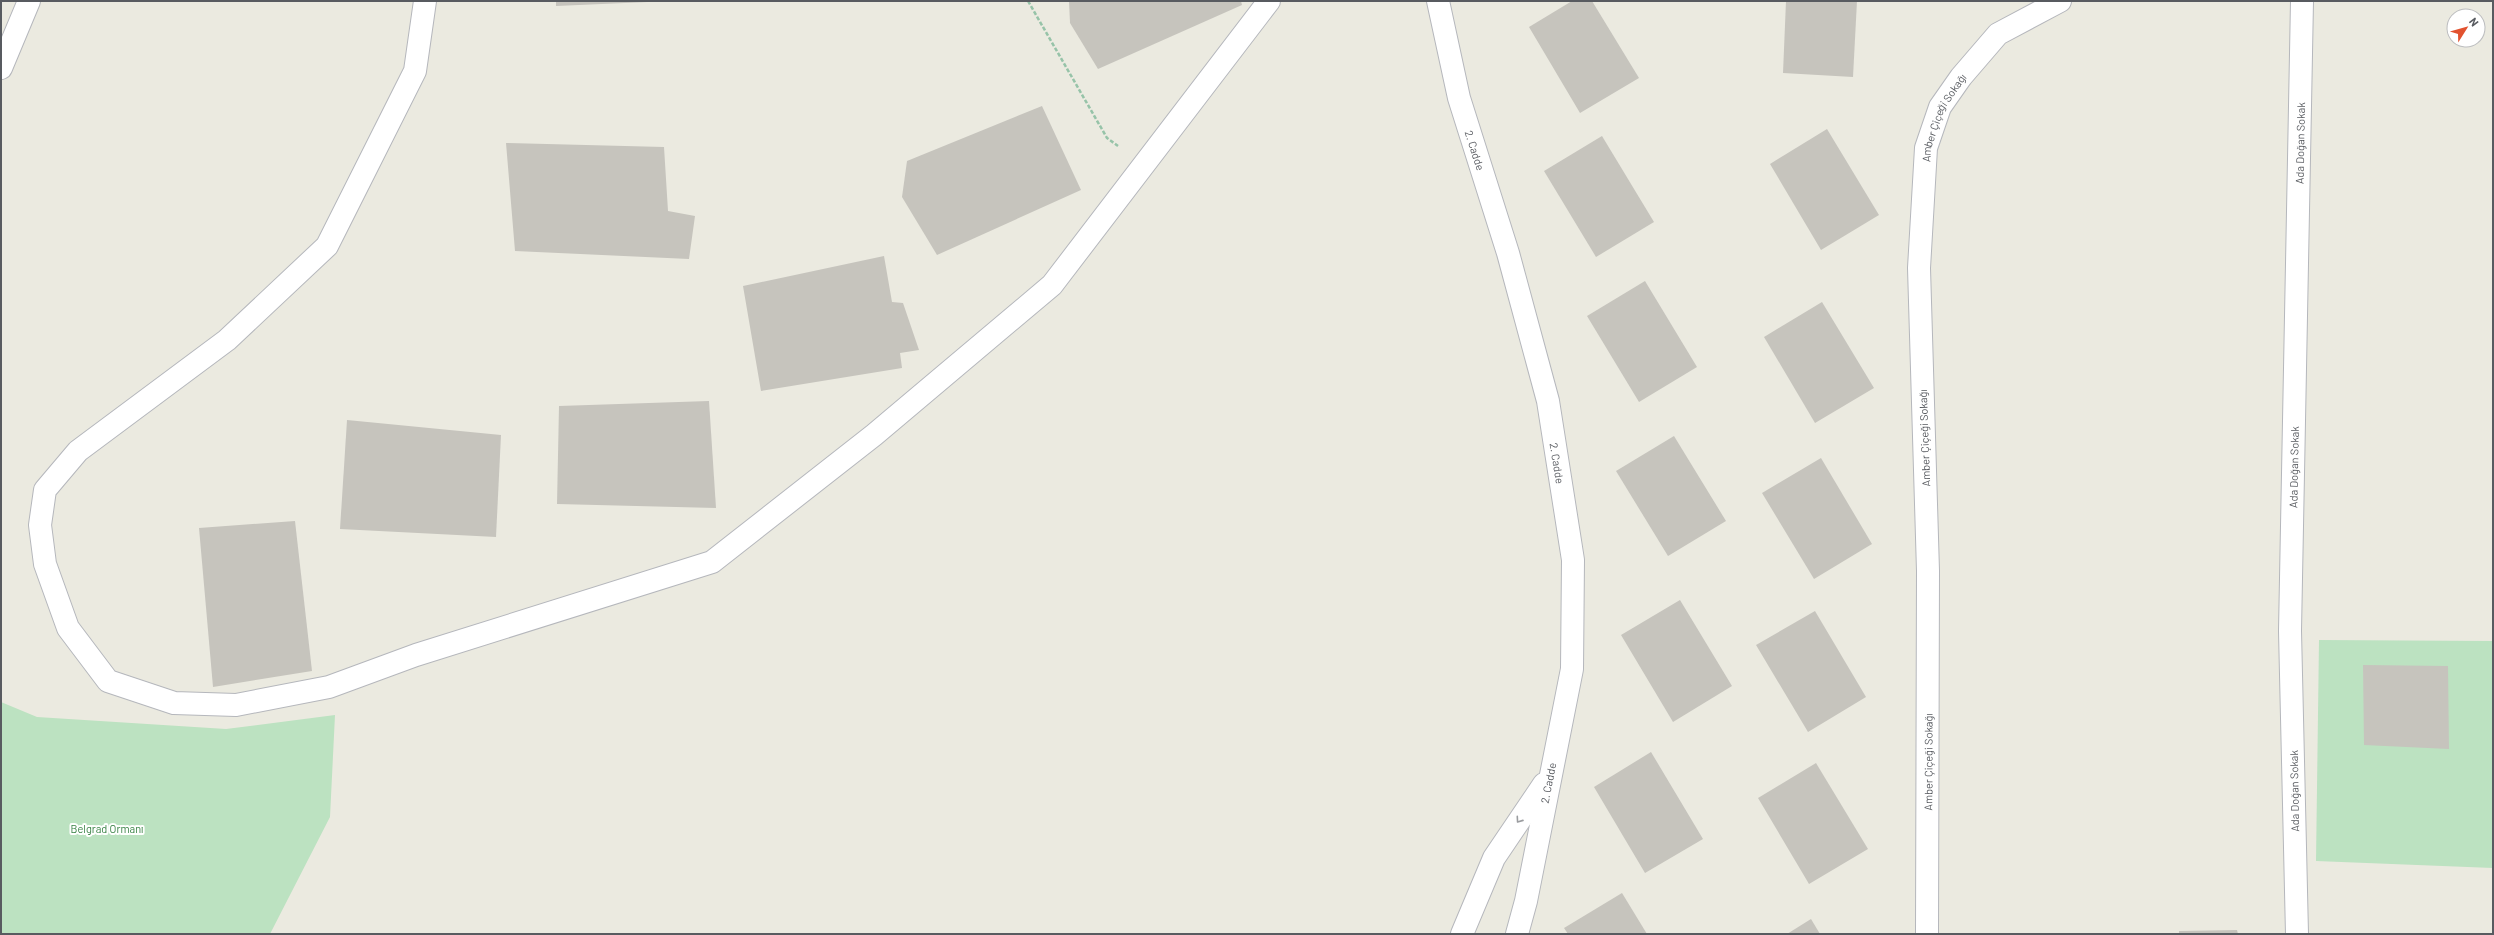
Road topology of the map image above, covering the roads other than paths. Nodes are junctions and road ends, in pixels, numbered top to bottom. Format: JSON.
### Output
{"nodes":[{"id":1,"x":29,"y":1,"type":"edge"},
{"id":2,"x":425,"y":1,"type":"edge"},
{"id":3,"x":1268,"y":1,"type":"edge"},
{"id":4,"x":1438,"y":1,"type":"edge"},
{"id":5,"x":2060,"y":1,"type":"edge"},
{"id":6,"x":2302,"y":1,"type":"edge"},
{"id":7,"x":1,"y":68,"type":"edge"},
{"id":8,"x":1550,"y":777,"type":"junction"},
{"id":9,"x":1462,"y":934,"type":"edge"},
{"id":10,"x":1517,"y":934,"type":"edge"},
{"id":11,"x":1927,"y":934,"type":"edge"},
{"id":12,"x":2296,"y":934,"type":"edge"}],
"edges":[{"from":1,"to":7,"type":"street"},
{"from":2,"to":3,"type":"street"},
{"from":4,"to":8,"type":"street","name":"2. Cadde"},
{"from":5,"to":11,"type":"street","name":"Amber Çiçeği Sokağı"},
{"from":6,"to":12,"type":"street","name":"Ada Doğan Sokak"},
{"from":8,"to":9,"type":"street","one_way":true},
{"from":8,"to":10,"type":"street","name":"2. Cadde"}]}
